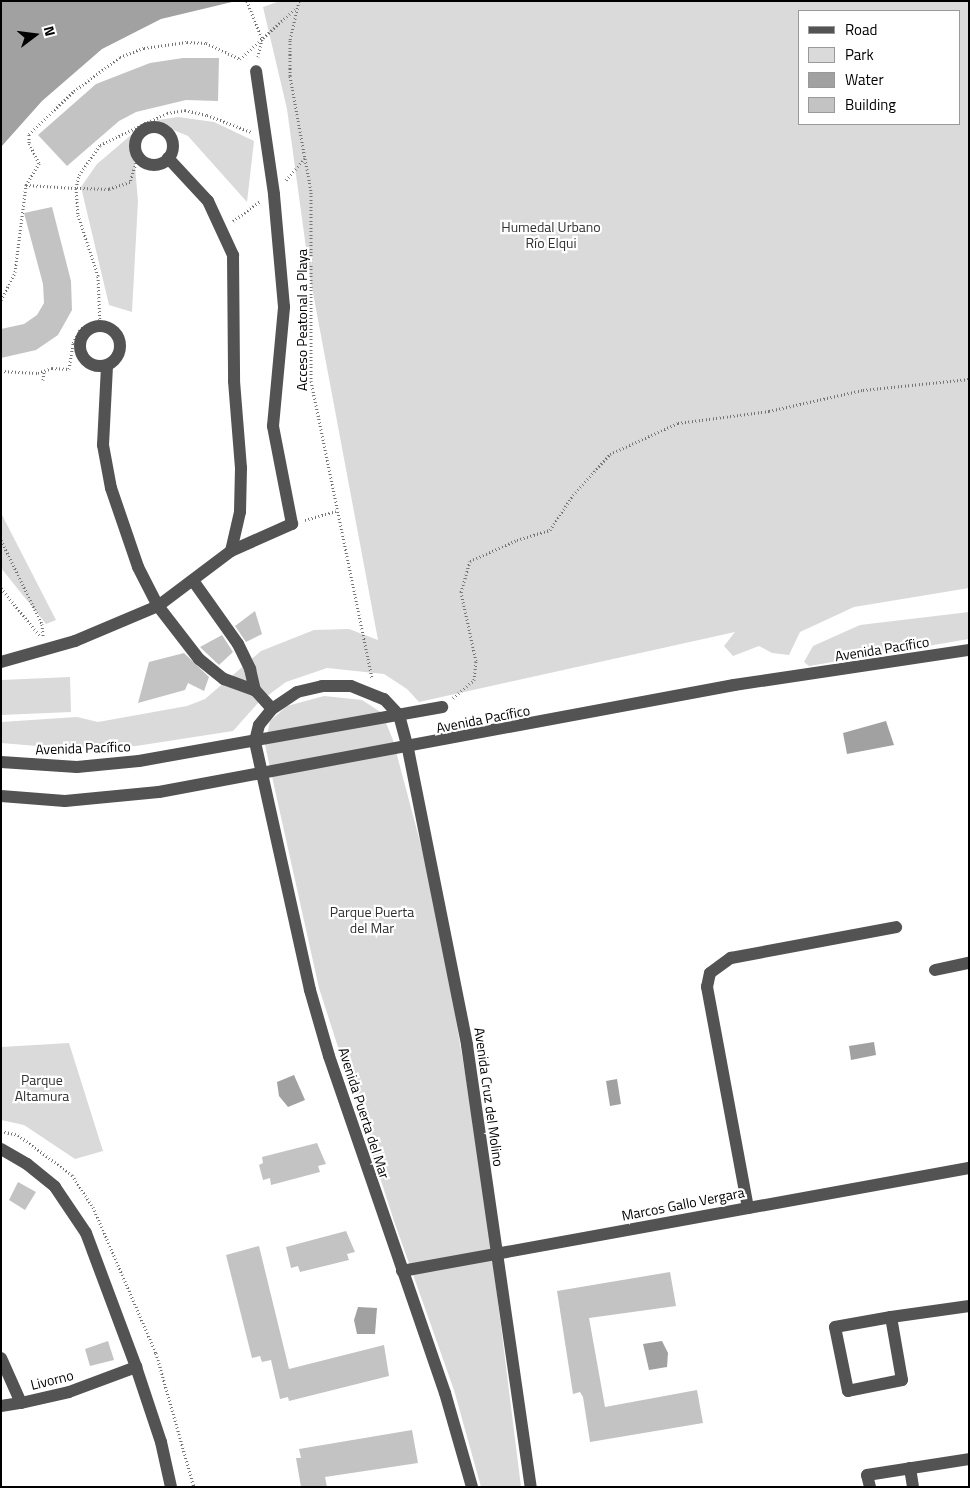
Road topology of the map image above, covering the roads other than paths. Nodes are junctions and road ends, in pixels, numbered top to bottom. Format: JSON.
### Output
{"nodes":[{"id":1,"x":256,"y":71,"type":"road end"},
{"id":2,"x":168,"y":158,"type":"junction"},
{"id":3,"x":107,"y":366,"type":"junction"},
{"id":4,"x":231,"y":551,"type":"junction"},
{"id":5,"x":194,"y":582,"type":"junction"},
{"id":6,"x":158,"y":606,"type":"junction"},
{"id":7,"x":969,"y":650,"type":"edge"},
{"id":8,"x":1,"y":662,"type":"edge"},
{"id":9,"x":255,"y":690,"type":"junction"},
{"id":10,"x":442,"y":707,"type":"road end"},
{"id":11,"x":272,"y":709,"type":"junction"},
{"id":12,"x":399,"y":715,"type":"junction"},
{"id":13,"x":255,"y":741,"type":"junction"},
{"id":14,"x":408,"y":749,"type":"junction"},
{"id":15,"x":1,"y":762,"type":"edge"},
{"id":16,"x":262,"y":774,"type":"junction"},
{"id":17,"x":1,"y":796,"type":"edge"},
{"id":18,"x":896,"y":927,"type":"dead end"},
{"id":19,"x":969,"y":963,"type":"edge"},
{"id":20,"x":935,"y":970,"type":"dead end"},
{"id":21,"x":1,"y":1149,"type":"edge"},
{"id":22,"x":969,"y":1168,"type":"edge"},
{"id":23,"x":748,"y":1208,"type":"junction"},
{"id":24,"x":497,"y":1253,"type":"junction"},
{"id":25,"x":402,"y":1272,"type":"junction"},
{"id":26,"x":969,"y":1306,"type":"edge"},
{"id":27,"x":891,"y":1317,"type":"junction"},
{"id":28,"x":1,"y":1358,"type":"edge"},
{"id":29,"x":136,"y":1367,"type":"junction"},
{"id":30,"x":21,"y":1403,"type":"junction"},
{"id":31,"x":1,"y":1406,"type":"edge"},
{"id":32,"x":969,"y":1459,"type":"edge"},
{"id":33,"x":910,"y":1468,"type":"junction"},
{"id":34,"x":171,"y":1487,"type":"edge"},
{"id":35,"x":472,"y":1487,"type":"edge"},
{"id":36,"x":530,"y":1487,"type":"edge"},
{"id":37,"x":870,"y":1487,"type":"edge"},
{"id":38,"x":914,"y":1487,"type":"edge"}],
"edges":[{"from":1,"to":4,"type":"street"},
{"from":2,"to":2,"type":"street"},
{"from":2,"to":4,"type":"street"},
{"from":3,"to":3,"type":"street"},
{"from":3,"to":6,"type":"street"},
{"from":4,"to":5,"type":"street"},
{"from":5,"to":6,"type":"street"},
{"from":5,"to":9,"type":"street"},
{"from":6,"to":8,"type":"street"},
{"from":6,"to":9,"type":"street"},
{"from":7,"to":14,"type":"street","name":"Avenida Pacífico"},
{"from":9,"to":11,"type":"street"},
{"from":10,"to":12,"type":"street","name":"Avenida Pacífico"},
{"from":11,"to":12,"type":"street"},
{"from":11,"to":13,"type":"street"},
{"from":12,"to":13,"type":"street","name":"Avenida Pacífico"},
{"from":12,"to":14,"type":"street","name":"Avenida Cruz del Molino"},
{"from":13,"to":15,"type":"street","name":"Avenida Pacífico"},
{"from":13,"to":16,"type":"street","name":"Avenida Puerta del Mar"},
{"from":14,"to":16,"type":"street","name":"Avenida Pacífico"},
{"from":14,"to":24,"type":"street","name":"Avenida Cruz del Molino"},
{"from":16,"to":17,"type":"street","name":"Avenida Pacífico"},
{"from":16,"to":25,"type":"street","name":"Avenida Puerta del Mar"},
{"from":18,"to":23,"type":"street"},
{"from":19,"to":20,"type":"street"},
{"from":21,"to":29,"type":"street"},
{"from":22,"to":23,"type":"street","name":"Marcos Gallo Vergara"},
{"from":23,"to":24,"type":"street","name":"Marcos Gallo Vergara"},
{"from":24,"to":25,"type":"street","name":"Marcos Gallo Vergara"},
{"from":24,"to":36,"type":"street","name":"Avenida Cruz del Molino"},
{"from":25,"to":35,"type":"street","name":"Avenida Puerta del Mar"},
{"from":26,"to":27,"type":"street"},
{"from":27,"to":27,"type":"street"},
{"from":28,"to":30,"type":"street","name":"Livorno"},
{"from":29,"to":30,"type":"street","name":"Livorno"},
{"from":29,"to":34,"type":"street"},
{"from":30,"to":31,"type":"street"},
{"from":32,"to":33,"type":"street"},
{"from":33,"to":37,"type":"street"},
{"from":33,"to":38,"type":"street"}]}
